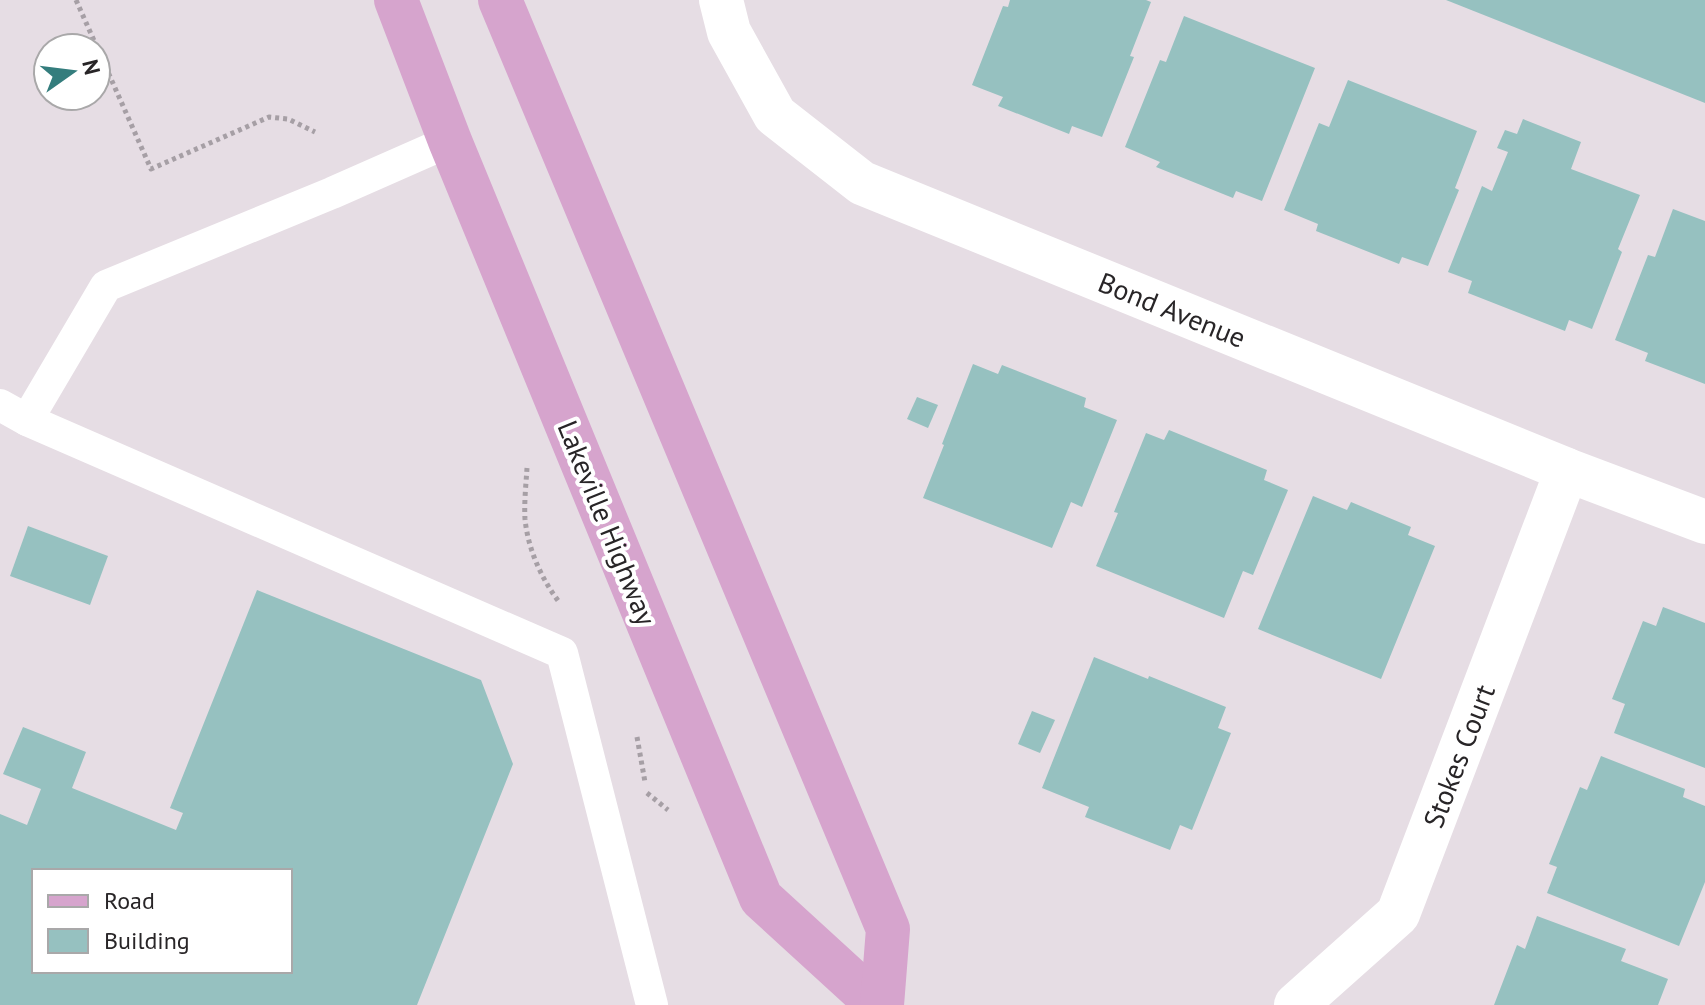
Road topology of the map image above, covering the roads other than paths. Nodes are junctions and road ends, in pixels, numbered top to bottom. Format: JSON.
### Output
{"nodes":[{"id":1,"x":396,"y":0,"type":"edge"},
{"id":2,"x":500,"y":0,"type":"edge"},
{"id":3,"x":721,"y":0,"type":"edge"},
{"id":4,"x":450,"y":141,"type":"junction"},
{"id":5,"x":14,"y":413,"type":"edge"},
{"id":6,"x":1567,"y":470,"type":"junction"},
{"id":7,"x":1705,"y":522,"type":"edge"},
{"id":8,"x":652,"y":1005,"type":"edge"},
{"id":9,"x":880,"y":1005,"type":"edge"},
{"id":10,"x":1296,"y":1005,"type":"edge"}],
"edges":[{"from":1,"to":4,"type":"main road","name":"Lakeville Highway"},
{"from":2,"to":9,"type":"main road","name":"Lakeville Highway"},
{"from":3,"to":6,"type":"street","name":"Bond Avenue"},
{"from":4,"to":5,"type":"lane"},
{"from":4,"to":9,"type":"main road","name":"Lakeville Highway"},
{"from":5,"to":8,"type":"lane"},
{"from":6,"to":7,"type":"street","name":"Bond Avenue"},
{"from":6,"to":10,"type":"street","name":"Stokes Court"}]}
